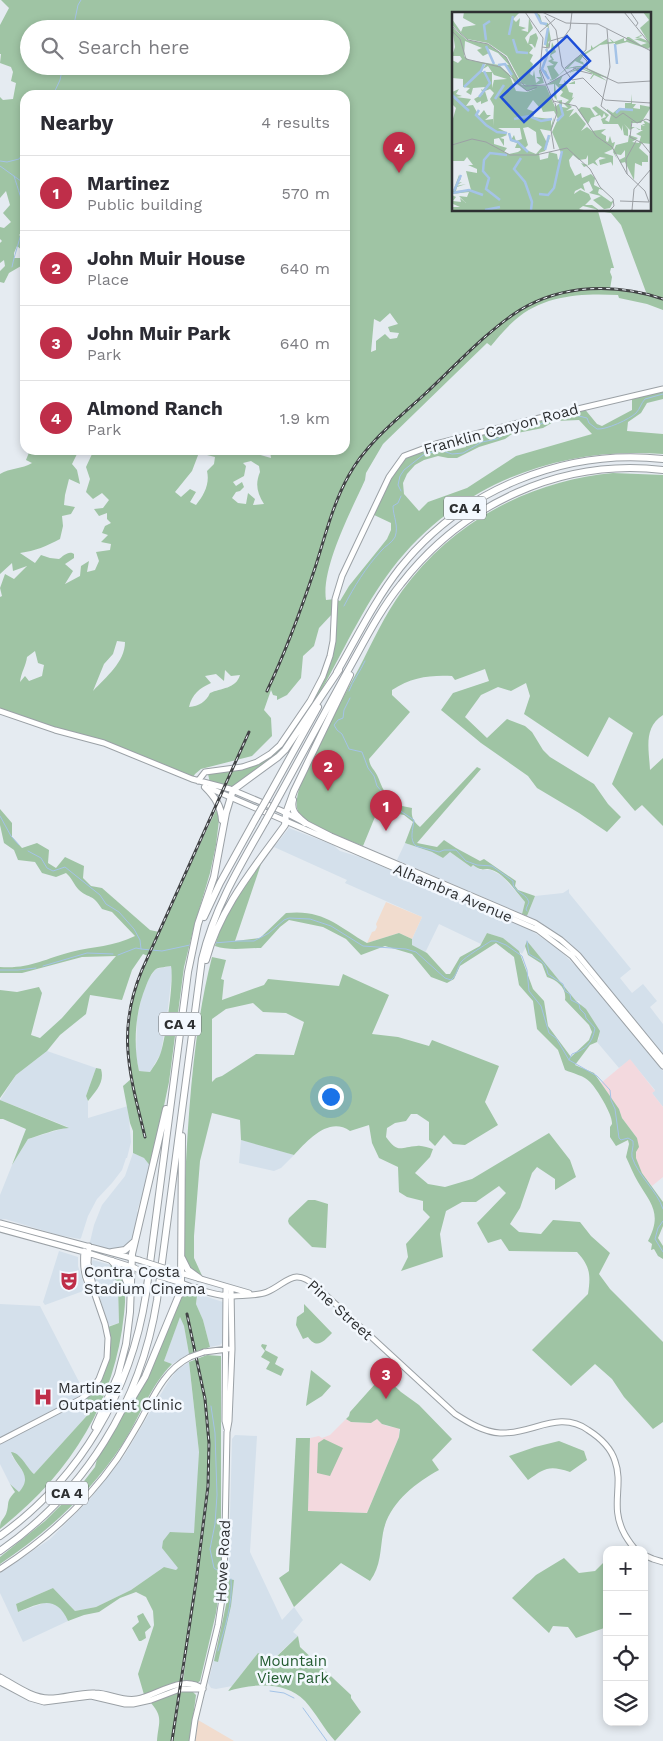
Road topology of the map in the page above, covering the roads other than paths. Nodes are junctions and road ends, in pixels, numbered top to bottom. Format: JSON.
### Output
{"nodes":[{"id":1,"x":663,"y":389,"type":"edge"},
{"id":2,"x":663,"y":459,"type":"edge"},
{"id":3,"x":663,"y":470,"type":"edge"},
{"id":4,"x":365,"y":641,"type":"junction"},
{"id":5,"x":339,"y":670,"type":"junction"},
{"id":6,"x":0,"y":711,"type":"edge"},
{"id":7,"x":209,"y":770,"type":"junction"},
{"id":8,"x":198,"y":781,"type":"junction"},
{"id":9,"x":207,"y":785,"type":"junction"},
{"id":10,"x":233,"y":790,"type":"junction"},
{"id":11,"x":294,"y":791,"type":"junction"},
{"id":12,"x":230,"y":798,"type":"junction"},
{"id":13,"x":286,"y":813,"type":"junction"},
{"id":14,"x":285,"y":821,"type":"junction"},
{"id":15,"x":306,"y":822,"type":"junction"},
{"id":16,"x":222,"y":833,"type":"junction"},
{"id":17,"x":197,"y":932,"type":"junction"},
{"id":18,"x":211,"y":937,"type":"junction"},
{"id":19,"x":663,"y":1060,"type":"edge"},
{"id":20,"x":663,"y":1066,"type":"edge"},
{"id":21,"x":172,"y":1089,"type":"junction"},
{"id":22,"x":183,"y":1102,"type":"junction"},
{"id":23,"x":0,"y":1223,"type":"edge"},
{"id":24,"x":0,"y":1229,"type":"edge"},
{"id":25,"x":134,"y":1241,"type":"junction"},
{"id":26,"x":87,"y":1246,"type":"junction"},
{"id":27,"x":86,"y":1252,"type":"junction"},
{"id":28,"x":112,"y":1252,"type":"junction"},
{"id":29,"x":181,"y":1255,"type":"junction"},
{"id":30,"x":131,"y":1258,"type":"junction"},
{"id":31,"x":112,"y":1261,"type":"junction"},
{"id":32,"x":134,"y":1268,"type":"junction"},
{"id":33,"x":181,"y":1273,"type":"junction"},
{"id":34,"x":199,"y":1278,"type":"junction"},
{"id":35,"x":181,"y":1282,"type":"junction"},
{"id":36,"x":229,"y":1287,"type":"junction"},
{"id":37,"x":198,"y":1288,"type":"junction"},
{"id":38,"x":130,"y":1289,"type":"junction"},
{"id":39,"x":254,"y":1294,"type":"junction"},
{"id":40,"x":179,"y":1295,"type":"junction"},
{"id":41,"x":229,"y":1296,"type":"junction"},
{"id":42,"x":232,"y":1349,"type":"junction"},
{"id":43,"x":226,"y":1350,"type":"junction"},
{"id":44,"x":118,"y":1420,"type":"junction"},
{"id":45,"x":227,"y":1432,"type":"junction"},
{"id":46,"x":0,"y":1441,"type":"edge"},
{"id":47,"x":80,"y":1456,"type":"junction"},
{"id":48,"x":0,"y":1536,"type":"edge"},
{"id":49,"x":633,"y":1546,"type":"edge"},
{"id":50,"x":0,"y":1551,"type":"edge"},
{"id":51,"x":648,"y":1556,"type":"edge"},
{"id":52,"x":663,"y":1562,"type":"edge"},
{"id":53,"x":0,"y":1569,"type":"edge"},
{"id":54,"x":0,"y":1677,"type":"edge"},
{"id":55,"x":0,"y":1682,"type":"edge"},
{"id":56,"x":203,"y":1689,"type":"junction"},
{"id":57,"x":194,"y":1741,"type":"edge"}],
"edges":[{"from":1,"to":7,"type":"street","name":"Franklin Canyon Road"},
{"from":2,"to":5,"type":"highway","number":"CA 4"},
{"from":3,"to":4,"type":"highway","number":"CA 4"},
{"from":4,"to":11,"type":"highway"},
{"from":4,"to":18,"type":"highway","number":"CA 4","bridge":true},
{"from":5,"to":10,"type":"highway"},
{"from":5,"to":17,"type":"highway","number":"CA 4","bridge":true},
{"from":6,"to":8,"type":"street","name":"Alhambra Avenue"},
{"from":7,"to":8,"type":"street"},
{"from":7,"to":9,"type":"street"},
{"from":8,"to":9,"type":"street","name":"Alhambra Avenue"},
{"from":9,"to":10,"type":"street","name":"Alhambra Avenue"},
{"from":9,"to":12,"type":"street","name":"Alhambra Avenue"},
{"from":9,"to":16,"type":"highway"},
{"from":10,"to":12,"type":"highway"},
{"from":10,"to":13,"type":"street","name":"Alhambra Avenue"},
{"from":11,"to":13,"type":"highway"},
{"from":11,"to":15,"type":"highway"},
{"from":12,"to":14,"type":"street","name":"Alhambra Avenue"},
{"from":12,"to":16,"type":"highway"},
{"from":13,"to":14,"type":"highway"},
{"from":13,"to":15,"type":"street","name":"Alhambra Avenue"},
{"from":14,"to":18,"type":"highway"},
{"from":14,"to":20,"type":"street","name":"Alhambra Avenue"},
{"from":15,"to":19,"type":"street","name":"Alhambra Avenue"},
{"from":16,"to":17,"type":"highway"},
{"from":17,"to":21,"type":"highway","number":"CA 4"},
{"from":18,"to":22,"type":"highway","number":"CA 4"},
{"from":21,"to":25,"type":"highway"},
{"from":21,"to":47,"type":"highway","number":"CA 4"},
{"from":22,"to":29,"type":"highway"},
{"from":22,"to":44,"type":"highway","number":"CA 4"},
{"from":23,"to":26,"type":"street"},
{"from":24,"to":27,"type":"street","name":"Pine Street"},
{"from":25,"to":28,"type":"highway"},
{"from":25,"to":30,"type":"highway"},
{"from":26,"to":27,"type":"street"},
{"from":26,"to":28,"type":"street"},
{"from":27,"to":31,"type":"street","name":"Pine Street"},
{"from":27,"to":46,"type":"street"},
{"from":28,"to":30,"type":"street"},
{"from":29,"to":33,"type":"highway"},
{"from":29,"to":34,"type":"highway"},
{"from":30,"to":32,"type":"highway"},
{"from":30,"to":33,"type":"street","bridge":true},
{"from":31,"to":32,"type":"street","name":"Pine Street"},
{"from":31,"to":38,"type":"highway"},
{"from":32,"to":35,"type":"street","name":"Pine Street","bridge":true},
{"from":32,"to":38,"type":"highway"},
{"from":33,"to":34,"type":"street"},
{"from":33,"to":35,"type":"highway"},
{"from":34,"to":36,"type":"street"},
{"from":35,"to":37,"type":"street","name":"Pine Street"},
{"from":35,"to":40,"type":"highway"},
{"from":36,"to":39,"type":"street"},
{"from":36,"to":41,"type":"street","name":"Howe Road"},
{"from":37,"to":40,"type":"highway"},
{"from":37,"to":41,"type":"street","name":"Pine Street"},
{"from":38,"to":47,"type":"highway"},
{"from":39,"to":41,"type":"street","name":"Pine Street"},
{"from":39,"to":49,"type":"street","name":"Pine Street"},
{"from":40,"to":44,"type":"highway"},
{"from":41,"to":42,"type":"street","name":"Howe Road"},
{"from":41,"to":43,"type":"street","name":"Howe Road"},
{"from":42,"to":43,"type":"street"},
{"from":42,"to":45,"type":"street","name":"Howe Road"},
{"from":43,"to":45,"type":"street","name":"Howe Road"},
{"from":43,"to":53,"type":"street","bridge":true},
{"from":44,"to":50,"type":"highway","number":"CA 4"},
{"from":45,"to":56,"type":"street","name":"Howe Road"},
{"from":47,"to":48,"type":"highway","number":"CA 4"},
{"from":51,"to":52,"type":"street"},
{"from":54,"to":56,"type":"street"},
{"from":55,"to":56,"type":"street"},
{"from":56,"to":57,"type":"street","name":"Howe Road"}]}
